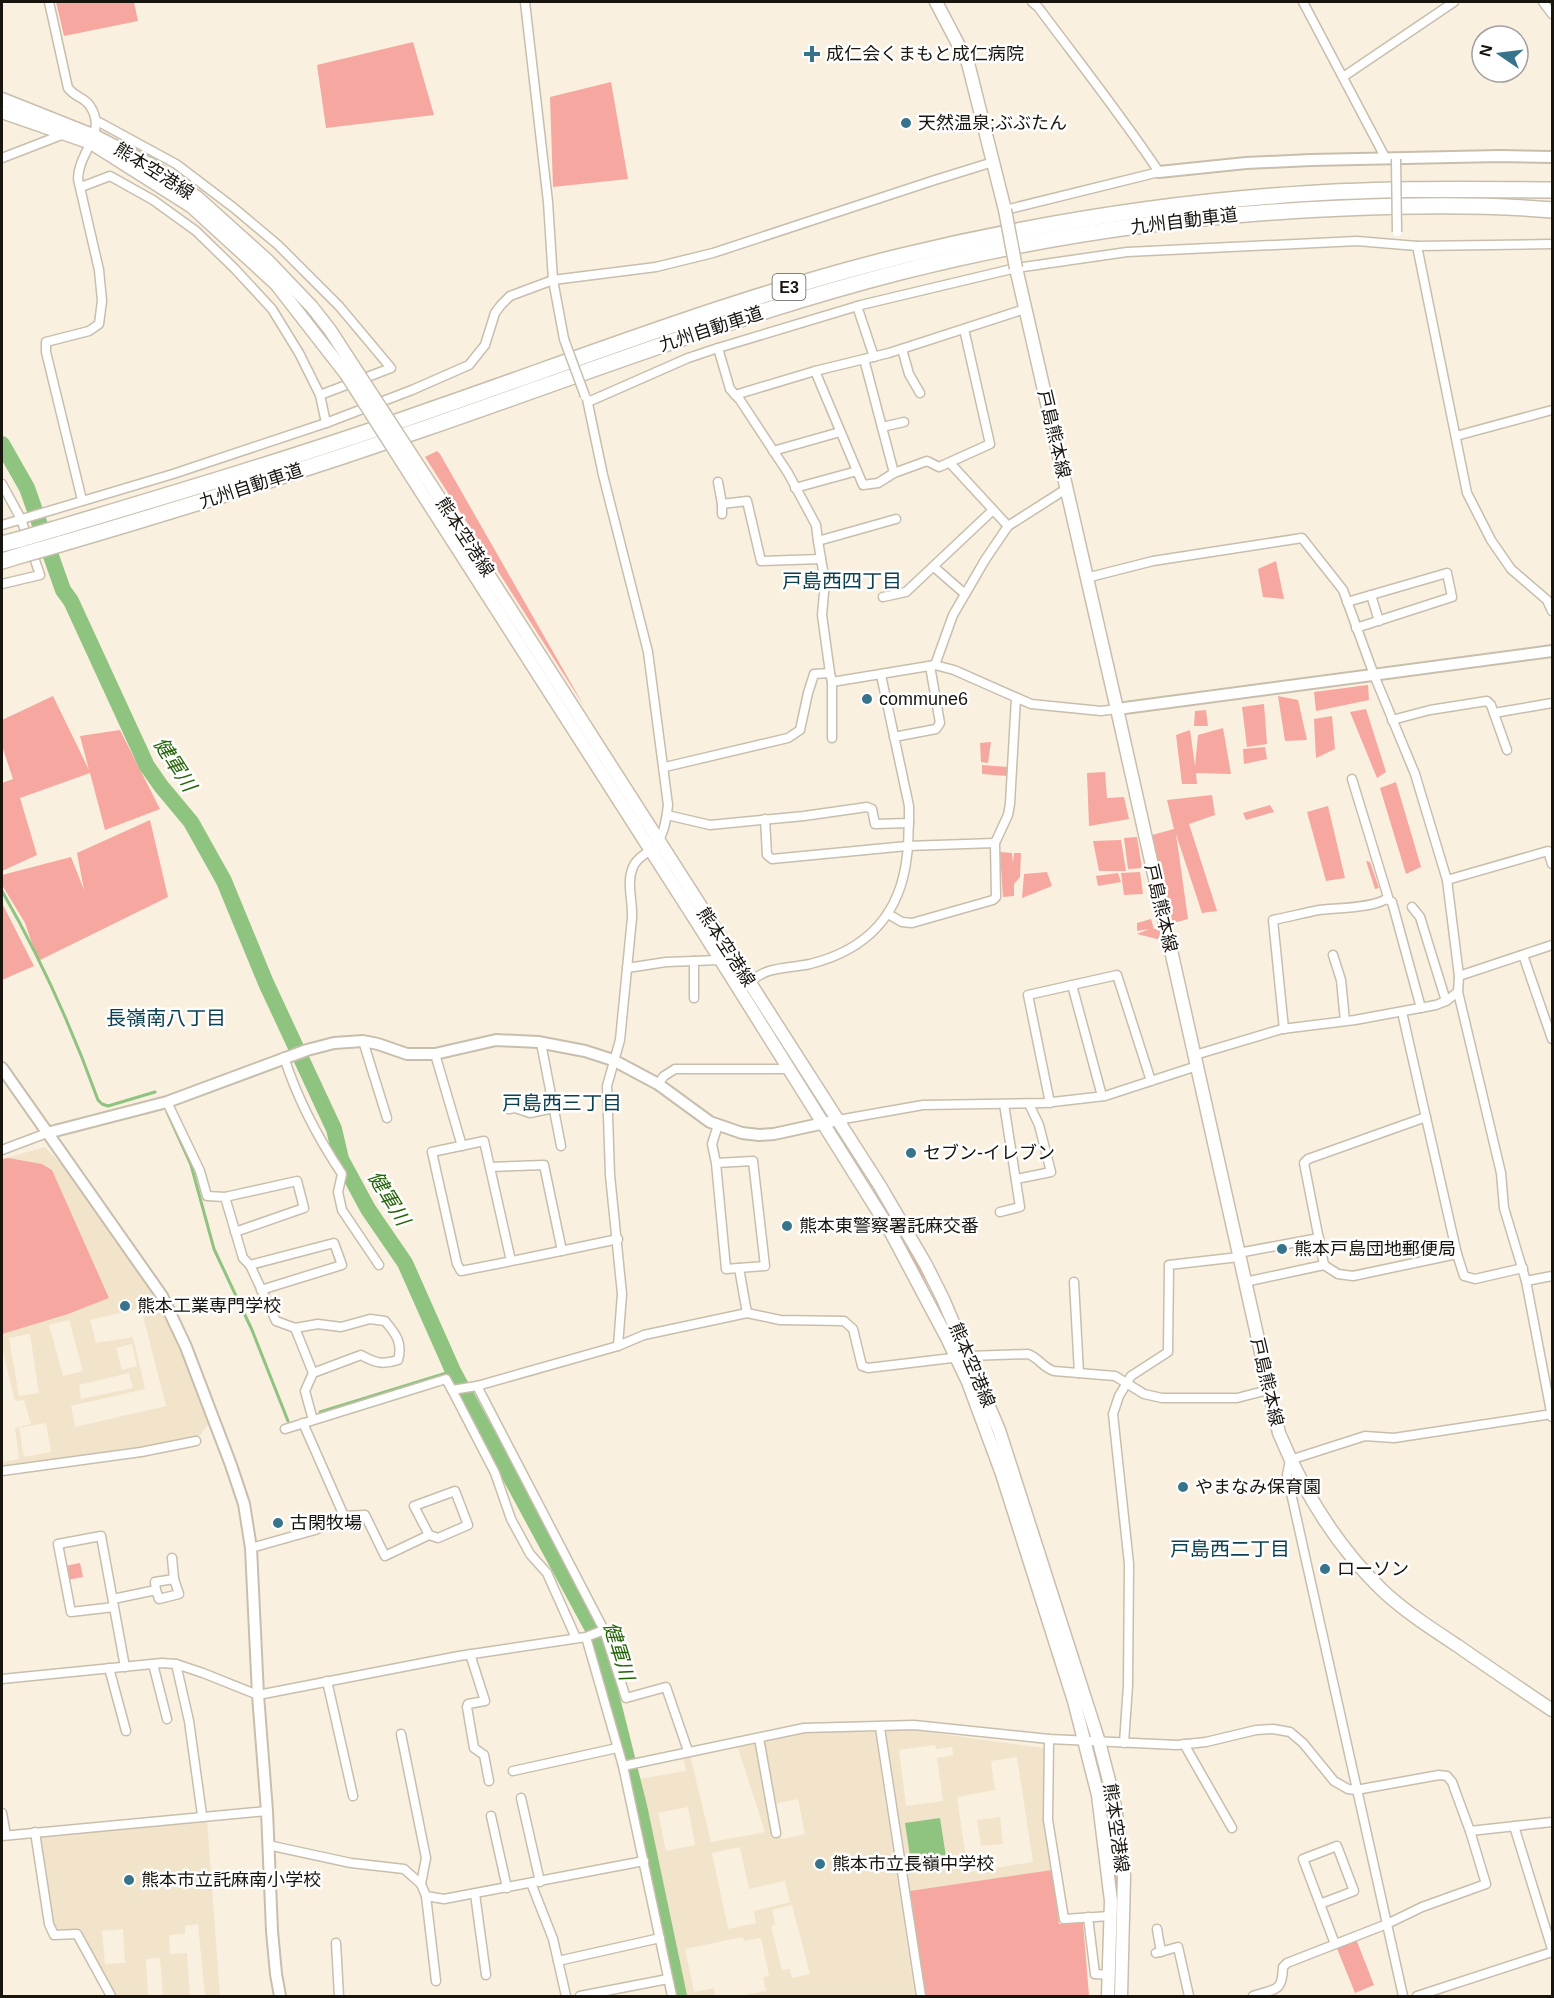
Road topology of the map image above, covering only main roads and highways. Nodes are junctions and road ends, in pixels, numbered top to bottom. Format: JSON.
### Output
{"nodes":[{"id":1,"x":936,"y":2,"type":"edge"},
{"id":2,"x":2,"y":99,"type":"edge"},
{"id":3,"x":2,"y":112,"type":"edge"},
{"id":4,"x":70,"y":131,"type":"junction"},
{"id":5,"x":1552,"y":182,"type":"edge"},
{"id":6,"x":1417,"y":189,"type":"junction"},
{"id":7,"x":1552,"y":190,"type":"edge"},
{"id":8,"x":1552,"y":210,"type":"edge"},
{"id":9,"x":58,"y":537,"type":"junction"},
{"id":10,"x":2,"y":544,"type":"edge"},
{"id":11,"x":2,"y":561,"type":"edge"},
{"id":12,"x":654,"y":845,"type":"junction"},
{"id":13,"x":963,"y":1357,"type":"junction"},
{"id":14,"x":1552,"y":1710,"type":"edge"},
{"id":15,"x":1108,"y":1996,"type":"edge"},
{"id":16,"x":1121,"y":1996,"type":"edge"}],
"edges":[{"from":1,"to":14,"type":"main road","name":"戸島熊本線","bridge":true},
{"from":2,"to":4,"type":"main road","name":"熊本空港線"},
{"from":3,"to":4,"type":"main road","name":"熊本空港線"},
{"from":4,"to":12,"type":"main road","name":"熊本空港線","bridge":true},
{"from":5,"to":6,"type":"highway"},
{"from":6,"to":7,"type":"highway","name":"九州自動車道","number":"E3"},
{"from":6,"to":9,"type":"highway","name":"九州自動車道","number":"E3"},
{"from":8,"to":9,"type":"highway","name":"九州自動車道","number":"E3"},
{"from":9,"to":10,"type":"highway","name":"九州自動車道","number":"E3","bridge":true},
{"from":9,"to":11,"type":"highway","name":"九州自動車道","number":"E3","bridge":true},
{"from":12,"to":13,"type":"main road","name":"熊本空港線"},
{"from":12,"to":13,"type":"main road","name":"熊本空港線"},
{"from":13,"to":15,"type":"main road","name":"熊本空港線"},
{"from":13,"to":16,"type":"main road","name":"熊本空港線"}]}
